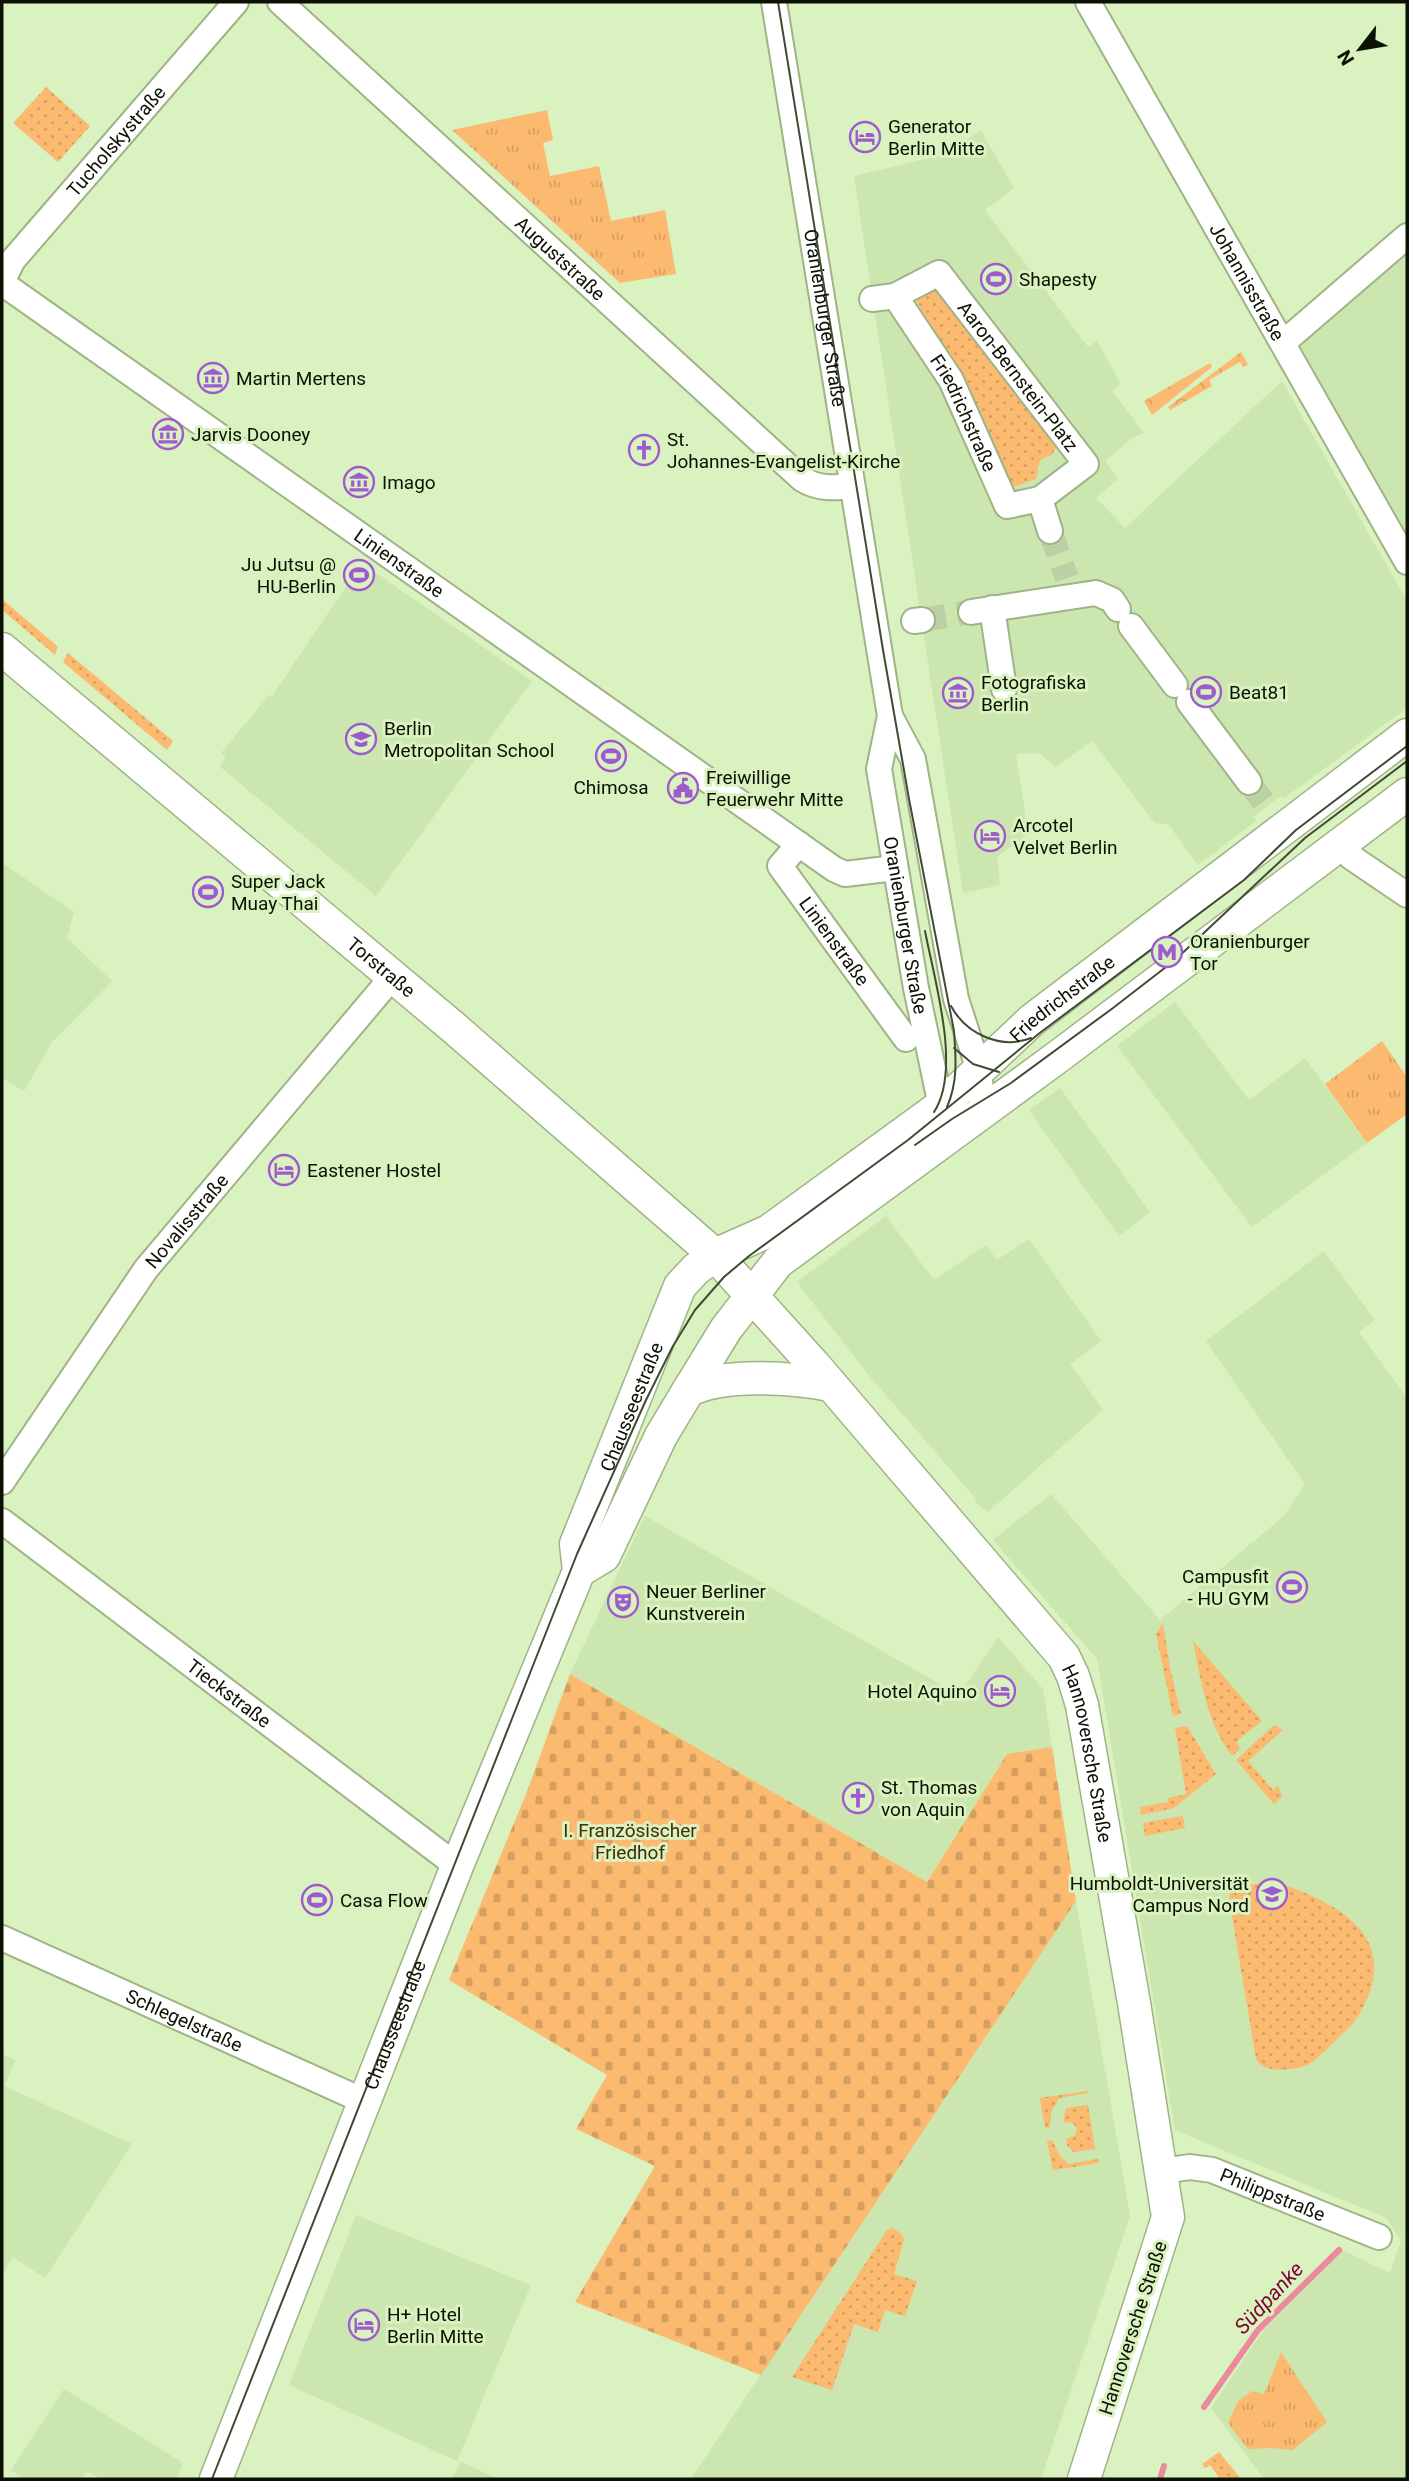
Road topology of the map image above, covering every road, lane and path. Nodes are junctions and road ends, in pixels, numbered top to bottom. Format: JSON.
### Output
{"nodes":[{"id":1,"x":236,"y":2,"type":"edge"},
{"id":2,"x":281,"y":2,"type":"edge"},
{"id":3,"x":774,"y":2,"type":"edge"},
{"id":4,"x":1088,"y":2,"type":"edge"},
{"id":5,"x":1407,"y":236,"type":"edge"},
{"id":6,"x":2,"y":283,"type":"edge"},
{"id":7,"x":883,"y":298,"type":"joint"},
{"id":8,"x":1282,"y":341,"type":"junction"},
{"id":9,"x":852,"y":485,"type":"junction"},
{"id":10,"x":1040,"y":499,"type":"junction"},
{"id":11,"x":1050,"y":531,"type":"tunnel mouth"},
{"id":12,"x":1407,"y":562,"type":"edge"},
{"id":13,"x":5,"y":659,"type":"edge"},
{"id":14,"x":1004,"y":689,"type":"dead end"},
{"id":15,"x":890,"y":716,"type":"junction"},
{"id":16,"x":1407,"y":735,"type":"edge"},
{"id":17,"x":1249,"y":782,"type":"tunnel mouth"},
{"id":18,"x":1407,"y":794,"type":"edge"},
{"id":19,"x":799,"y":844,"type":"junction"},
{"id":20,"x":1341,"y":844,"type":"junction"},
{"id":21,"x":895,"y":868,"type":"junction"},
{"id":22,"x":1407,"y":895,"type":"edge"},
{"id":23,"x":393,"y":976,"type":"junction"},
{"id":24,"x":906,"y":1039,"type":"dead end"},
{"id":25,"x":979,"y":1070,"type":"junction"},
{"id":26,"x":961,"y":1116,"type":"junction"},
{"id":27,"x":715,"y":1255,"type":"junction"},
{"id":28,"x":751,"y":1294,"type":"junction"},
{"id":29,"x":831,"y":1385,"type":"junction"},
{"id":30,"x":688,"y":1391,"type":"junction"},
{"id":31,"x":2,"y":1482,"type":"edge"},
{"id":32,"x":2,"y":1521,"type":"edge"},
{"id":33,"x":579,"y":1571,"type":"junction"},
{"id":34,"x":457,"y":1866,"type":"junction"},
{"id":35,"x":2,"y":1938,"type":"edge"},
{"id":36,"x":366,"y":2102,"type":"junction"},
{"id":37,"x":1162,"y":2171,"type":"junction"},
{"id":38,"x":1379,"y":2237,"type":"dead end"},
{"id":39,"x":216,"y":2479,"type":"edge"},
{"id":40,"x":1084,"y":2479,"type":"edge"}],
"edges":[{"from":1,"to":6,"type":"street","name":"Tucholskystraße"},
{"from":2,"to":9,"type":"street","name":"Auguststraße"},
{"from":3,"to":9,"type":"street","name":"Oranienburger Straße"},
{"from":4,"to":8,"type":"street","name":"Johannisstraße"},
{"from":5,"to":8,"type":"street"},
{"from":6,"to":19,"type":"street","name":"Linienstraße"},
{"from":7,"to":10,"type":"street","name":"Friedrichstraße"},
{"from":7,"to":10,"type":"street","name":"Aaron-Bernstein-Platz"},
{"from":8,"to":12,"type":"street","name":"Johannisstraße"},
{"from":9,"to":15,"type":"street","name":"Oranienburger Straße"},
{"from":10,"to":11,"type":"street"},
{"from":13,"to":23,"type":"main road","name":"Torstraße"},
{"from":14,"to":17,"type":"street"},
{"from":15,"to":21,"type":"street","name":"Oranienburger Straße"},
{"from":15,"to":25,"type":"street","name":"Oranienburger Straße"},
{"from":16,"to":25,"type":"main road","name":"Friedrichstraße"},
{"from":18,"to":20,"type":"main road","name":"Friedrichstraße"},
{"from":19,"to":21,"type":"street","name":"Linienstraße"},
{"from":19,"to":24,"type":"street","name":"Linienstraße"},
{"from":20,"to":22,"type":"street"},
{"from":20,"to":26,"type":"main road","name":"Friedrichstraße"},
{"from":21,"to":26,"type":"street","name":"Oranienburger Straße"},
{"from":23,"to":27,"type":"main road","name":"Torstraße"},
{"from":23,"to":31,"type":"street","name":"Novalisstraße"},
{"from":25,"to":26,"type":"main road","name":"Friedrichstraße"},
{"from":26,"to":27,"type":"main road","name":"Friedrichstraße"},
{"from":26,"to":28,"type":"main road","name":"Friedrichstraße"},
{"from":27,"to":28,"type":"main road","name":"Torstraße"},
{"from":27,"to":33,"type":"main road","name":"Chausseestraße"},
{"from":28,"to":29,"type":"main road","name":"Hannoversche Straße"},
{"from":28,"to":30,"type":"main road","name":"Chausseestraße"},
{"from":29,"to":30,"type":"main road"},
{"from":29,"to":37,"type":"main road","name":"Hannoversche Straße"},
{"from":30,"to":33,"type":"main road","name":"Chausseestraße"},
{"from":32,"to":34,"type":"street","name":"Tieckstraße"},
{"from":33,"to":34,"type":"main road","name":"Chausseestraße"},
{"from":34,"to":36,"type":"main road","name":"Chausseestraße"},
{"from":35,"to":36,"type":"street","name":"Schlegelstraße"},
{"from":36,"to":39,"type":"main road","name":"Chausseestraße"},
{"from":37,"to":38,"type":"street","name":"Philippstraße"},
{"from":37,"to":40,"type":"main road","name":"Hannoversche Straße"}]}
